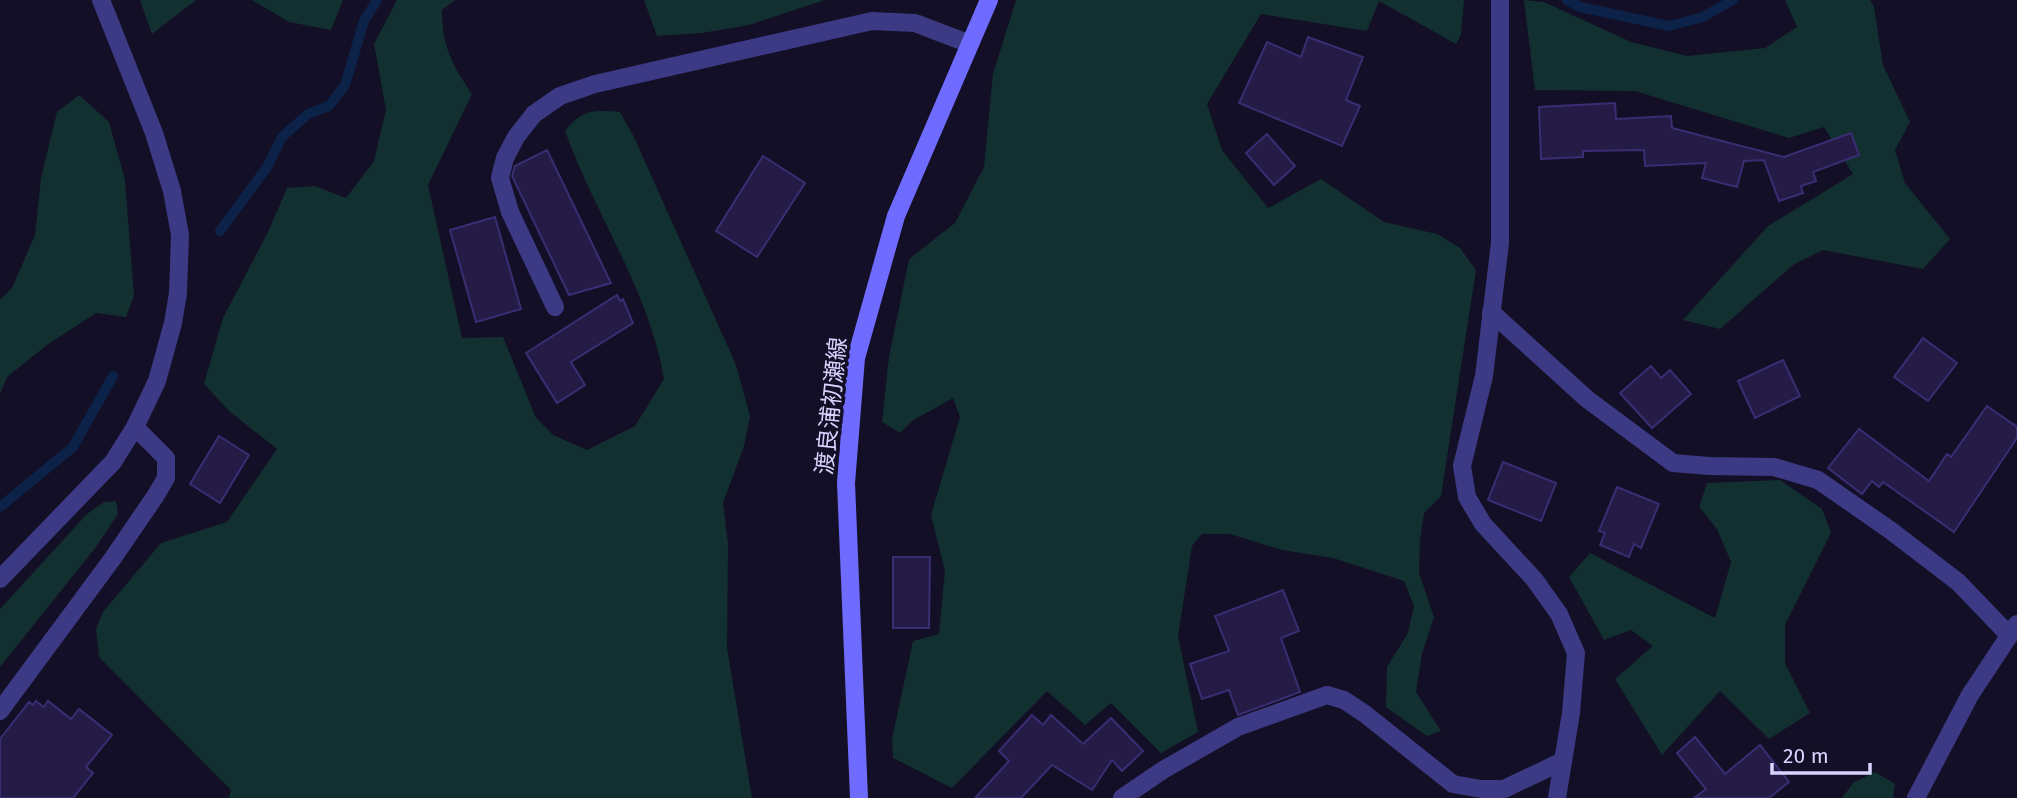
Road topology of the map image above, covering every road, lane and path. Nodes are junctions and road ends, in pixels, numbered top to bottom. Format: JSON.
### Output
{"nodes":[{"id":1,"x":101,"y":0,"type":"edge"},
{"id":2,"x":989,"y":0,"type":"edge"},
{"id":3,"x":1500,"y":0,"type":"edge"},
{"id":4,"x":970,"y":44,"type":"junction"},
{"id":5,"x":555,"y":307,"type":"dead end"},
{"id":6,"x":1491,"y":312,"type":"junction"},
{"id":7,"x":135,"y":427,"type":"junction"},
{"id":8,"x":0,"y":579,"type":"edge"},
{"id":9,"x":2013,"y":629,"type":"edge"},
{"id":10,"x":0,"y":711,"type":"edge"},
{"id":11,"x":1563,"y":761,"type":"junction"},
{"id":12,"x":859,"y":798,"type":"edge"},
{"id":13,"x":1122,"y":798,"type":"edge"},
{"id":14,"x":1557,"y":798,"type":"edge"},
{"id":15,"x":1916,"y":798,"type":"edge"}],
"edges":[{"from":1,"to":7,"type":"street"},
{"from":2,"to":4,"type":"main road","name":"渡良浦初瀬線"},
{"from":3,"to":6,"type":"street"},
{"from":4,"to":5,"type":"street"},
{"from":4,"to":12,"type":"main road","name":"渡良浦初瀬線"},
{"from":6,"to":9,"type":"street"},
{"from":6,"to":11,"type":"street"},
{"from":7,"to":8,"type":"street"},
{"from":7,"to":10,"type":"street"},
{"from":9,"to":15,"type":"street"},
{"from":11,"to":13,"type":"street"},
{"from":11,"to":14,"type":"street"}]}
